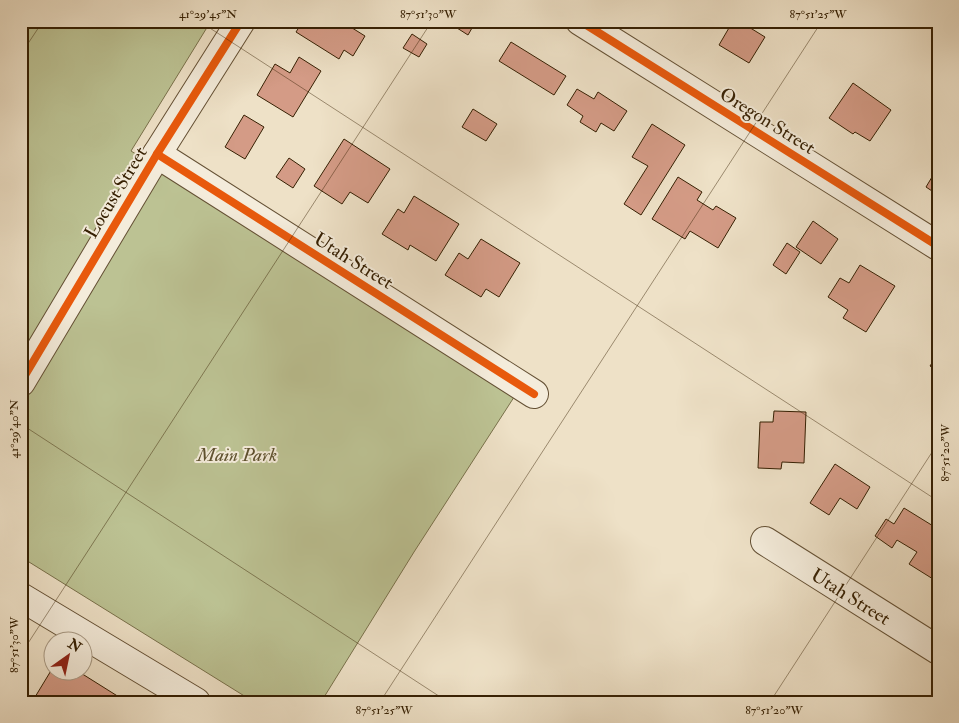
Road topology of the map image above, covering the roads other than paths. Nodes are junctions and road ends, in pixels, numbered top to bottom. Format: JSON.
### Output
{"nodes":[{"id":1,"x":240,"y":21,"type":"edge"},
{"id":2,"x":580,"y":21,"type":"edge"},
{"id":3,"x":157,"y":154,"type":"junction"},
{"id":4,"x":938,"y":246,"type":"edge"},
{"id":5,"x":21,"y":382,"type":"edge"},
{"id":6,"x":534,"y":394,"type":"dead end"},
{"id":7,"x":765,"y":541,"type":"dead end"},
{"id":8,"x":21,"y":597,"type":"edge"},
{"id":9,"x":938,"y":650,"type":"edge"},
{"id":10,"x":196,"y":702,"type":"edge"}],
"edges":[{"from":1,"to":3,"type":"street","name":"Locust Street"},
{"from":2,"to":4,"type":"street","name":"Oregon Street"},
{"from":3,"to":5,"type":"street","name":"Locust Street"},
{"from":3,"to":6,"type":"street","name":"Utah Street"},
{"from":7,"to":9,"type":"street","name":"Utah Street"},
{"from":8,"to":10,"type":"street"}]}
